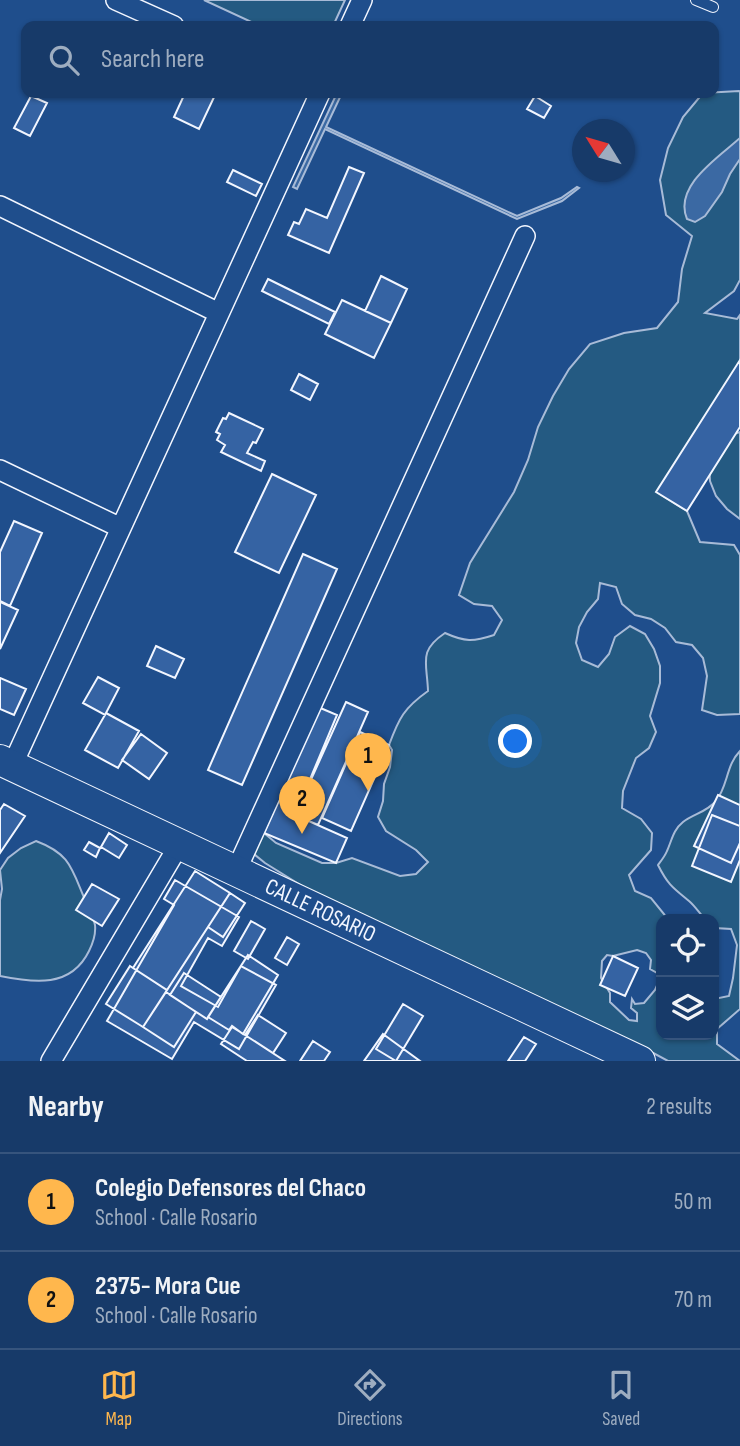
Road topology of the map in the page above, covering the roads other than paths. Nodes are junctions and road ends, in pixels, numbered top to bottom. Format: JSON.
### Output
{"nodes":[{"id":1,"x":116,"y":0,"type":"edge"},
{"id":2,"x":362,"y":0,"type":"edge"},
{"id":3,"x":696,"y":0,"type":"edge"},
{"id":4,"x":713,"y":7,"type":"dead end"},
{"id":5,"x":163,"y":21,"type":"edge"},
{"id":6,"x":352,"y":21,"type":"edge"},
{"id":7,"x":318,"y":98,"type":"edge"},
{"id":8,"x":0,"y":206,"type":"edge"},
{"id":9,"x":525,"y":236,"type":"dead end"},
{"id":10,"x":219,"y":313,"type":"junction"},
{"id":11,"x":0,"y":470,"type":"edge"},
{"id":12,"x":121,"y":528,"type":"junction"},
{"id":13,"x":6,"y":763,"type":"edge"},
{"id":14,"x":179,"y":845,"type":"junction"},
{"id":15,"x":236,"y":871,"type":"junction"},
{"id":16,"x":51,"y":1061,"type":"edge"},
{"id":17,"x":640,"y":1061,"type":"edge"}],
"edges":[{"from":1,"to":5,"type":"street"},
{"from":2,"to":6,"type":"street"},
{"from":3,"to":4,"type":"lane"},
{"from":7,"to":10,"type":"street"},
{"from":8,"to":10,"type":"street"},
{"from":9,"to":15,"type":"street"},
{"from":10,"to":12,"type":"street"},
{"from":11,"to":12,"type":"street"},
{"from":12,"to":13,"type":"street"},
{"from":13,"to":14,"type":"main road","name":"CALLE ROSARIO"},
{"from":14,"to":15,"type":"main road","name":"CALLE ROSARIO"},
{"from":14,"to":16,"type":"street"},
{"from":15,"to":17,"type":"main road","name":"CALLE ROSARIO"}]}
